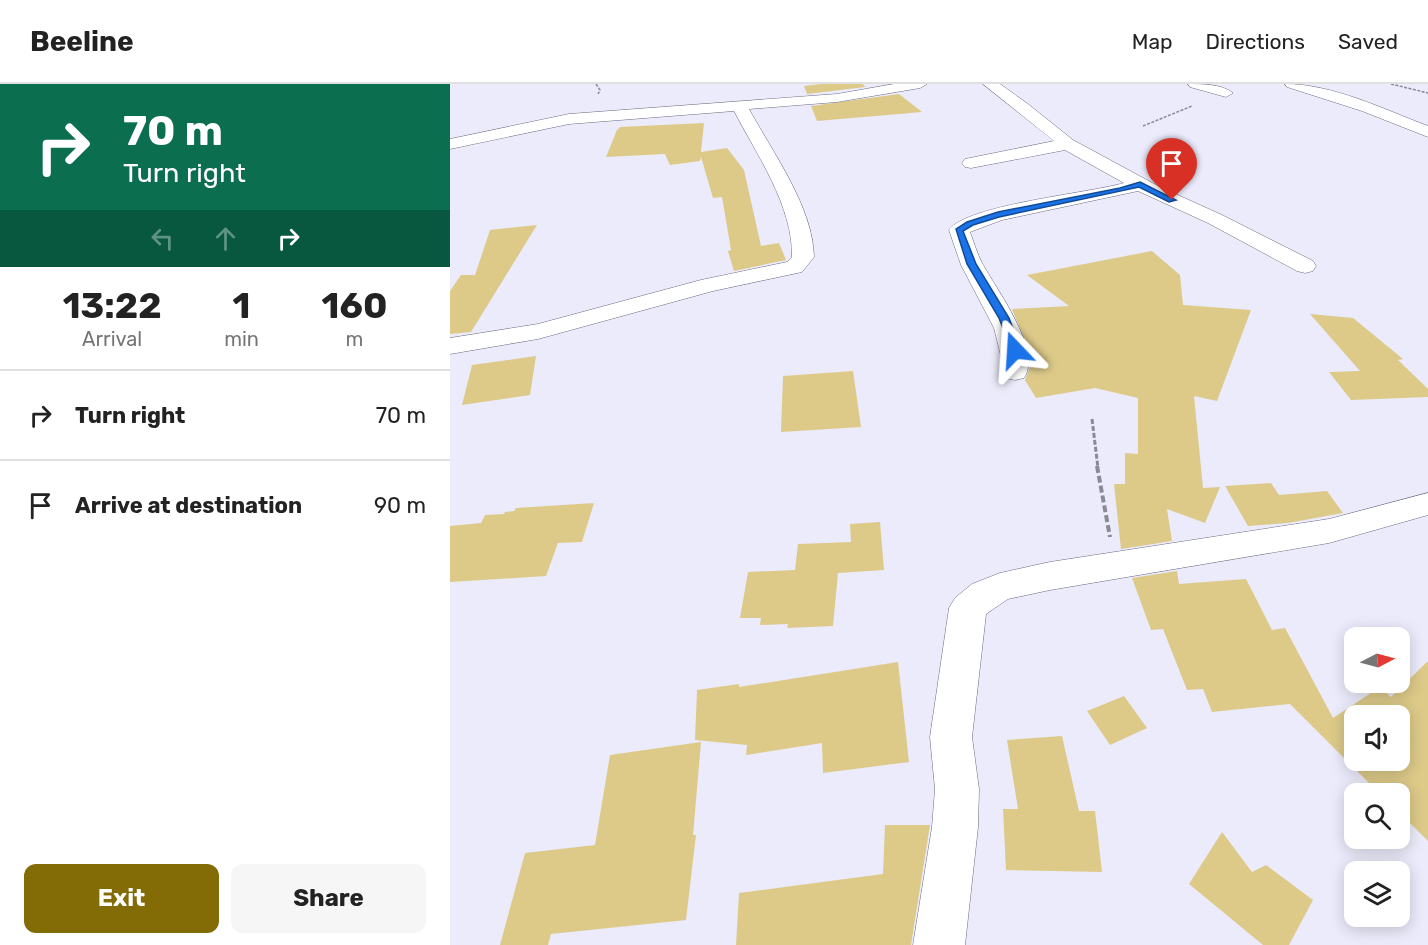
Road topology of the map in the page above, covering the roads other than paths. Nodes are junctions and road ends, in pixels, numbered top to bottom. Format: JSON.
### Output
{"nodes":[{"id":1,"x":920,"y":84,"type":"edge"},
{"id":2,"x":990,"y":84,"type":"edge"},
{"id":3,"x":1195,"y":84,"type":"edge"},
{"id":4,"x":1292,"y":84,"type":"edge"},
{"id":5,"x":1226,"y":93,"type":"dead end"},
{"id":6,"x":740,"y":105,"type":"junction"},
{"id":7,"x":1428,"y":132,"type":"edge"},
{"id":8,"x":450,"y":144,"type":"edge"},
{"id":9,"x":1067,"y":144,"type":"junction"},
{"id":10,"x":971,"y":163,"type":"dead end"},
{"id":11,"x":1140,"y":184,"type":"junction"},
{"id":12,"x":1305,"y":266,"type":"dead end"},
{"id":13,"x":450,"y":346,"type":"edge"},
{"id":14,"x":1015,"y":372,"type":"dead end"},
{"id":15,"x":1428,"y":504,"type":"edge"},
{"id":16,"x":939,"y":945,"type":"edge"}],
"edges":[{"from":1,"to":6,"type":"street"},
{"from":2,"to":9,"type":"street"},
{"from":3,"to":5,"type":"street"},
{"from":4,"to":7,"type":"street"},
{"from":6,"to":8,"type":"street"},
{"from":6,"to":13,"type":"street"},
{"from":9,"to":10,"type":"street"},
{"from":9,"to":11,"type":"street"},
{"from":11,"to":12,"type":"street"},
{"from":11,"to":14,"type":"street"},
{"from":15,"to":16,"type":"street"}]}
